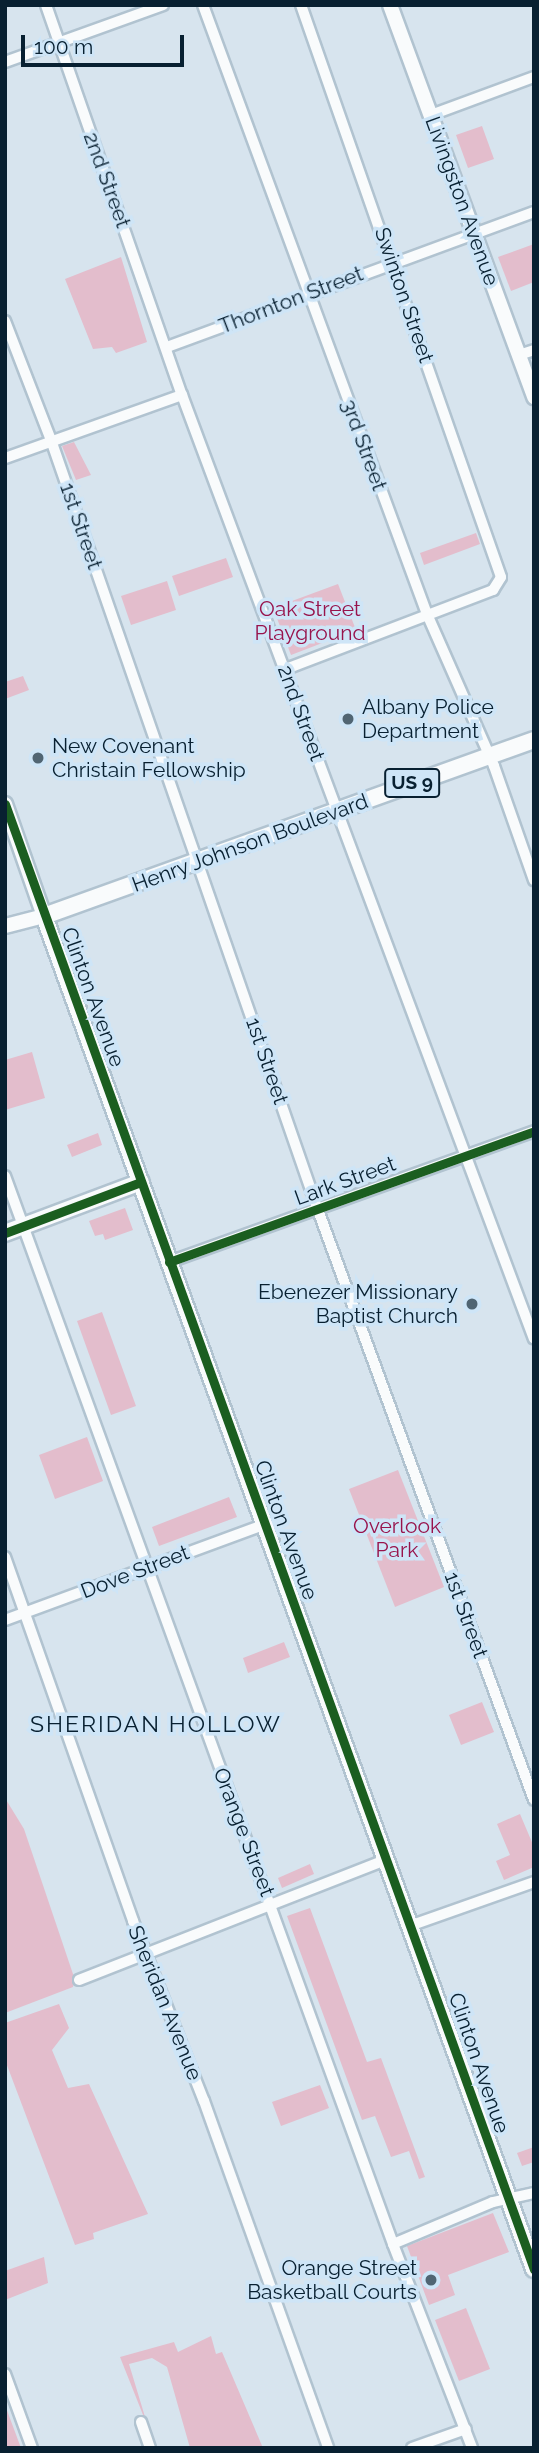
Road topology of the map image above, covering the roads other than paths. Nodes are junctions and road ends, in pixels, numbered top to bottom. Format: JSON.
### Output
{"nodes":[{"id":1,"x":46,"y":5,"type":"edge"},
{"id":2,"x":163,"y":5,"type":"edge"},
{"id":3,"x":203,"y":5,"type":"edge"},
{"id":4,"x":301,"y":5,"type":"edge"},
{"id":5,"x":390,"y":5,"type":"edge"},
{"id":6,"x":59,"y":43,"type":"junction"},
{"id":7,"x":5,"y":62,"type":"edge"},
{"id":8,"x":534,"y":77,"type":"edge"},
{"id":9,"x":431,"y":115,"type":"junction"},
{"id":10,"x":534,"y":212,"type":"edge"},
{"id":11,"x":472,"y":234,"type":"junction"},
{"id":12,"x":393,"y":262,"type":"junction"},
{"id":13,"x":307,"y":294,"type":"junction"},
{"id":14,"x":5,"y":321,"type":"edge"},
{"id":15,"x":167,"y":347,"type":"junction"},
{"id":16,"x":534,"y":350,"type":"edge"},
{"id":17,"x":519,"y":355,"type":"junction"},
{"id":18,"x":182,"y":395,"type":"junction"},
{"id":19,"x":534,"y":397,"type":"edge"},
{"id":20,"x":51,"y":440,"type":"junction"},
{"id":21,"x":5,"y":458,"type":"edge"},
{"id":22,"x":427,"y":614,"type":"junction"},
{"id":23,"x":286,"y":669,"type":"junction"},
{"id":24,"x":534,"y":740,"type":"edge"},
{"id":25,"x":488,"y":756,"type":"junction"},
{"id":26,"x":5,"y":804,"type":"edge"},
{"id":27,"x":337,"y":811,"type":"junction"},
{"id":28,"x":197,"y":862,"type":"junction"},
{"id":29,"x":534,"y":880,"type":"edge"},
{"id":30,"x":44,"y":916,"type":"junction"},
{"id":31,"x":5,"y":926,"type":"edge"},
{"id":32,"x":534,"y":1131,"type":"edge"},
{"id":33,"x":466,"y":1155,"type":"junction"},
{"id":34,"x":5,"y":1176,"type":"edge"},
{"id":35,"x":141,"y":1182,"type":"junction"},
{"id":36,"x":318,"y":1210,"type":"junction"},
{"id":37,"x":23,"y":1226,"type":"junction"},
{"id":38,"x":5,"y":1233,"type":"edge"},
{"id":39,"x":169,"y":1262,"type":"junction"},
{"id":40,"x":534,"y":1339,"type":"edge"},
{"id":41,"x":265,"y":1524,"type":"junction"},
{"id":42,"x":5,"y":1557,"type":"edge"},
{"id":43,"x":146,"y":1567,"type":"junction"},
{"id":44,"x":27,"y":1612,"type":"junction"},
{"id":45,"x":5,"y":1620,"type":"edge"},
{"id":46,"x":534,"y":1800,"type":"edge"},
{"id":47,"x":387,"y":1859,"type":"junction"},
{"id":48,"x":534,"y":1882,"type":"edge"},
{"id":49,"x":272,"y":1905,"type":"junction"},
{"id":50,"x":412,"y":1925,"type":"junction"},
{"id":51,"x":145,"y":1952,"type":"junction"},
{"id":52,"x":79,"y":1980,"type":"dead end"},
{"id":53,"x":534,"y":2193,"type":"edge"},
{"id":54,"x":508,"y":2199,"type":"junction"},
{"id":55,"x":393,"y":2244,"type":"junction"},
{"id":56,"x":534,"y":2269,"type":"edge"},
{"id":57,"x":6,"y":2381,"type":"edge"},
{"id":58,"x":141,"y":2422,"type":"dead end"},
{"id":59,"x":466,"y":2429,"type":"junction"},
{"id":60,"x":418,"y":2447,"type":"edge"},
{"id":61,"x":32,"y":2448,"type":"edge"},
{"id":62,"x":150,"y":2448,"type":"edge"},
{"id":63,"x":328,"y":2448,"type":"edge"},
{"id":64,"x":472,"y":2448,"type":"edge"}],
"edges":[{"from":1,"to":6,"type":"street","name":"2nd Street"},
{"from":2,"to":6,"type":"street"},
{"from":3,"to":13,"type":"street","name":"3rd Street"},
{"from":4,"to":12,"type":"street","name":"Swinton Street"},
{"from":5,"to":9,"type":"street","name":"Livingston Avenue"},
{"from":6,"to":7,"type":"street"},
{"from":6,"to":15,"type":"street","name":"2nd Street"},
{"from":8,"to":9,"type":"street"},
{"from":9,"to":11,"type":"street","name":"Livingston Avenue"},
{"from":10,"to":11,"type":"street","name":"Thornton Street"},
{"from":11,"to":12,"type":"street","name":"Thornton Street"},
{"from":11,"to":17,"type":"street","name":"Livingston Avenue"},
{"from":12,"to":13,"type":"street","name":"Thornton Street"},
{"from":12,"to":22,"type":"street","name":"Swinton Street"},
{"from":13,"to":15,"type":"street","name":"Thornton Street"},
{"from":13,"to":22,"type":"street","name":"3rd Street"},
{"from":14,"to":20,"type":"street","name":"1st Street"},
{"from":15,"to":18,"type":"street","name":"2nd Street"},
{"from":16,"to":17,"type":"street"},
{"from":17,"to":19,"type":"street","name":"Livingston Avenue"},
{"from":18,"to":20,"type":"street"},
{"from":18,"to":23,"type":"street","name":"2nd Street"},
{"from":20,"to":21,"type":"street"},
{"from":20,"to":28,"type":"street","name":"1st Street"},
{"from":22,"to":23,"type":"street"},
{"from":22,"to":25,"type":"street","name":"3rd Street"},
{"from":23,"to":27,"type":"street","name":"2nd Street"},
{"from":24,"to":25,"type":"main road","name":"Henry Johnson Boulevard","number":"US 9"},
{"from":25,"to":27,"type":"main road","name":"Henry Johnson Boulevard","number":"US 9"},
{"from":25,"to":29,"type":"street","name":"3rd Street"},
{"from":26,"to":30,"type":"street","name":"Clinton Avenue"},
{"from":27,"to":28,"type":"main road","name":"Henry Johnson Boulevard","number":"US 9"},
{"from":27,"to":33,"type":"street","name":"2nd Street"},
{"from":28,"to":30,"type":"main road","name":"Henry Johnson Boulevard","number":"US 9"},
{"from":28,"to":36,"type":"street","name":"1st Street"},
{"from":30,"to":31,"type":"street","name":"Henry Johnson Boulevard"},
{"from":30,"to":35,"type":"main road","name":"Clinton Avenue"},
{"from":32,"to":33,"type":"street","name":"Lark Street"},
{"from":33,"to":36,"type":"street","name":"Lark Street"},
{"from":33,"to":40,"type":"street","name":"2nd Street"},
{"from":34,"to":37,"type":"street","name":"Orange Street"},
{"from":35,"to":37,"type":"main road"},
{"from":35,"to":39,"type":"main road","name":"Clinton Avenue"},
{"from":36,"to":39,"type":"street","name":"Lark Street"},
{"from":36,"to":46,"type":"street","name":"1st Street"},
{"from":37,"to":38,"type":"main road"},
{"from":37,"to":43,"type":"street","name":"Orange Street"},
{"from":39,"to":41,"type":"main road","name":"Clinton Avenue"},
{"from":41,"to":43,"type":"street","name":"Dove Street"},
{"from":41,"to":47,"type":"main road","name":"Clinton Avenue"},
{"from":42,"to":44,"type":"street","name":"Sheridan Avenue"},
{"from":43,"to":44,"type":"street","name":"Dove Street"},
{"from":43,"to":49,"type":"street","name":"Orange Street"},
{"from":44,"to":45,"type":"street","name":"Dove Street"},
{"from":44,"to":51,"type":"street","name":"Sheridan Avenue"},
{"from":47,"to":49,"type":"street"},
{"from":47,"to":50,"type":"main road","name":"Clinton Avenue"},
{"from":48,"to":50,"type":"street"},
{"from":49,"to":51,"type":"street"},
{"from":49,"to":55,"type":"street","name":"Orange Street"},
{"from":50,"to":54,"type":"main road","name":"Clinton Avenue"},
{"from":51,"to":52,"type":"street"},
{"from":51,"to":63,"type":"street","name":"Sheridan Avenue"},
{"from":53,"to":54,"type":"street"},
{"from":54,"to":55,"type":"street"},
{"from":54,"to":56,"type":"main road","name":"Clinton Avenue"},
{"from":55,"to":59,"type":"street","name":"Orange Street"},
{"from":57,"to":61,"type":"street"},
{"from":58,"to":62,"type":"street"},
{"from":59,"to":60,"type":"street"},
{"from":59,"to":64,"type":"street","name":"Orange Street"}]}
